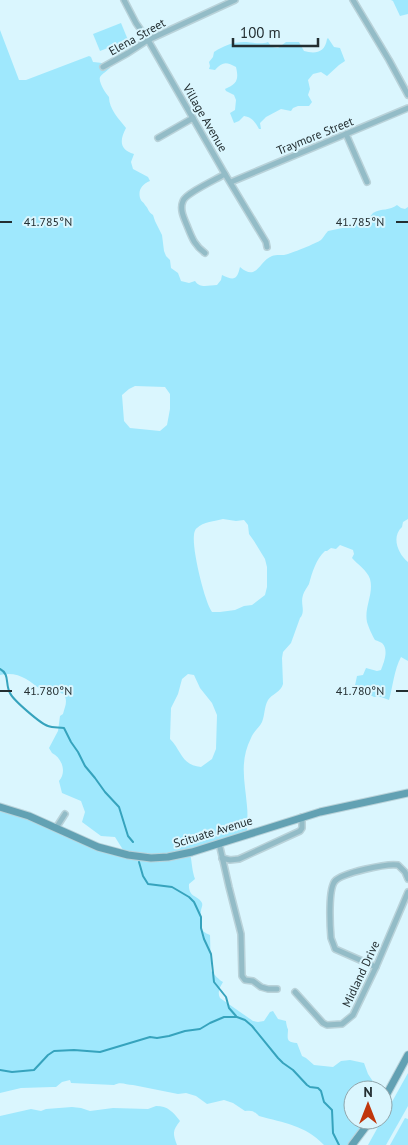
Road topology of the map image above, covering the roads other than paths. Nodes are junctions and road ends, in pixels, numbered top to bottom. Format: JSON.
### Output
{"nodes":[{"id":1,"x":124,"y":0,"type":"edge"},
{"id":2,"x":235,"y":0,"type":"edge"},
{"id":3,"x":353,"y":0,"type":"edge"},
{"id":4,"x":148,"y":40,"type":"junction"},
{"id":5,"x":104,"y":67,"type":"dead end"},
{"id":6,"x":408,"y":95,"type":"edge"},
{"id":7,"x":408,"y":108,"type":"edge"},
{"id":8,"x":193,"y":118,"type":"junction"},
{"id":9,"x":346,"y":134,"type":"junction"},
{"id":10,"x":158,"y":138,"type":"dead end"},
{"id":11,"x":225,"y":174,"type":"junction"},
{"id":12,"x":230,"y":182,"type":"junction"},
{"id":13,"x":367,"y":182,"type":"dead end"},
{"id":14,"x":267,"y":247,"type":"dead end"},
{"id":15,"x":205,"y":253,"type":"dead end"},
{"id":16,"x":408,"y":793,"type":"edge"},
{"id":17,"x":0,"y":807,"type":"edge"},
{"id":18,"x":65,"y":814,"type":"dead end"},
{"id":19,"x":302,"y":817,"type":"junction"},
{"id":20,"x":56,"y":828,"type":"junction"},
{"id":21,"x":219,"y":843,"type":"junction"},
{"id":22,"x":222,"y":858,"type":"junction"},
{"id":23,"x":408,"y":879,"type":"edge"},
{"id":24,"x":408,"y":892,"type":"edge"},
{"id":25,"x":405,"y":907,"type":"edge"},
{"id":26,"x":376,"y":968,"type":"junction"},
{"id":27,"x":277,"y":989,"type":"dead end"},
{"id":28,"x":295,"y":992,"type":"dead end"},
{"id":29,"x":408,"y":1055,"type":"edge"},
{"id":30,"x":393,"y":1083,"type":"edge"},
{"id":31,"x":363,"y":1130,"type":"edge"},
{"id":32,"x":352,"y":1145,"type":"edge"}],
"edges":[{"from":1,"to":4,"type":"street","name":"Village Avenue"},
{"from":2,"to":4,"type":"street","name":"Elena Street"},
{"from":3,"to":6,"type":"street"},
{"from":4,"to":5,"type":"street","name":"Elena Street"},
{"from":4,"to":8,"type":"street","name":"Village Avenue"},
{"from":7,"to":9,"type":"street","name":"Traymore Street"},
{"from":8,"to":10,"type":"street"},
{"from":8,"to":11,"type":"street","name":"Village Avenue"},
{"from":9,"to":12,"type":"street","name":"Traymore Street"},
{"from":9,"to":13,"type":"street"},
{"from":11,"to":12,"type":"street","name":"Village Avenue"},
{"from":11,"to":15,"type":"street"},
{"from":12,"to":14,"type":"street","name":"Village Avenue"},
{"from":16,"to":19,"type":"main road","name":"Scituate Avenue"},
{"from":17,"to":20,"type":"main road","name":"Scituate Avenue"},
{"from":18,"to":20,"type":"street"},
{"from":19,"to":21,"type":"main road","name":"Scituate Avenue"},
{"from":19,"to":22,"type":"street"},
{"from":20,"to":21,"type":"main road","name":"Scituate Avenue"},
{"from":21,"to":22,"type":"street"},
{"from":22,"to":27,"type":"street"},
{"from":23,"to":26,"type":"street"},
{"from":24,"to":25,"type":"street","name":"Midland Drive"},
{"from":25,"to":26,"type":"street","name":"Midland Drive"},
{"from":26,"to":28,"type":"street","name":"Midland Drive"},
{"from":29,"to":30,"type":"main road"},
{"from":31,"to":32,"type":"main road"}]}
